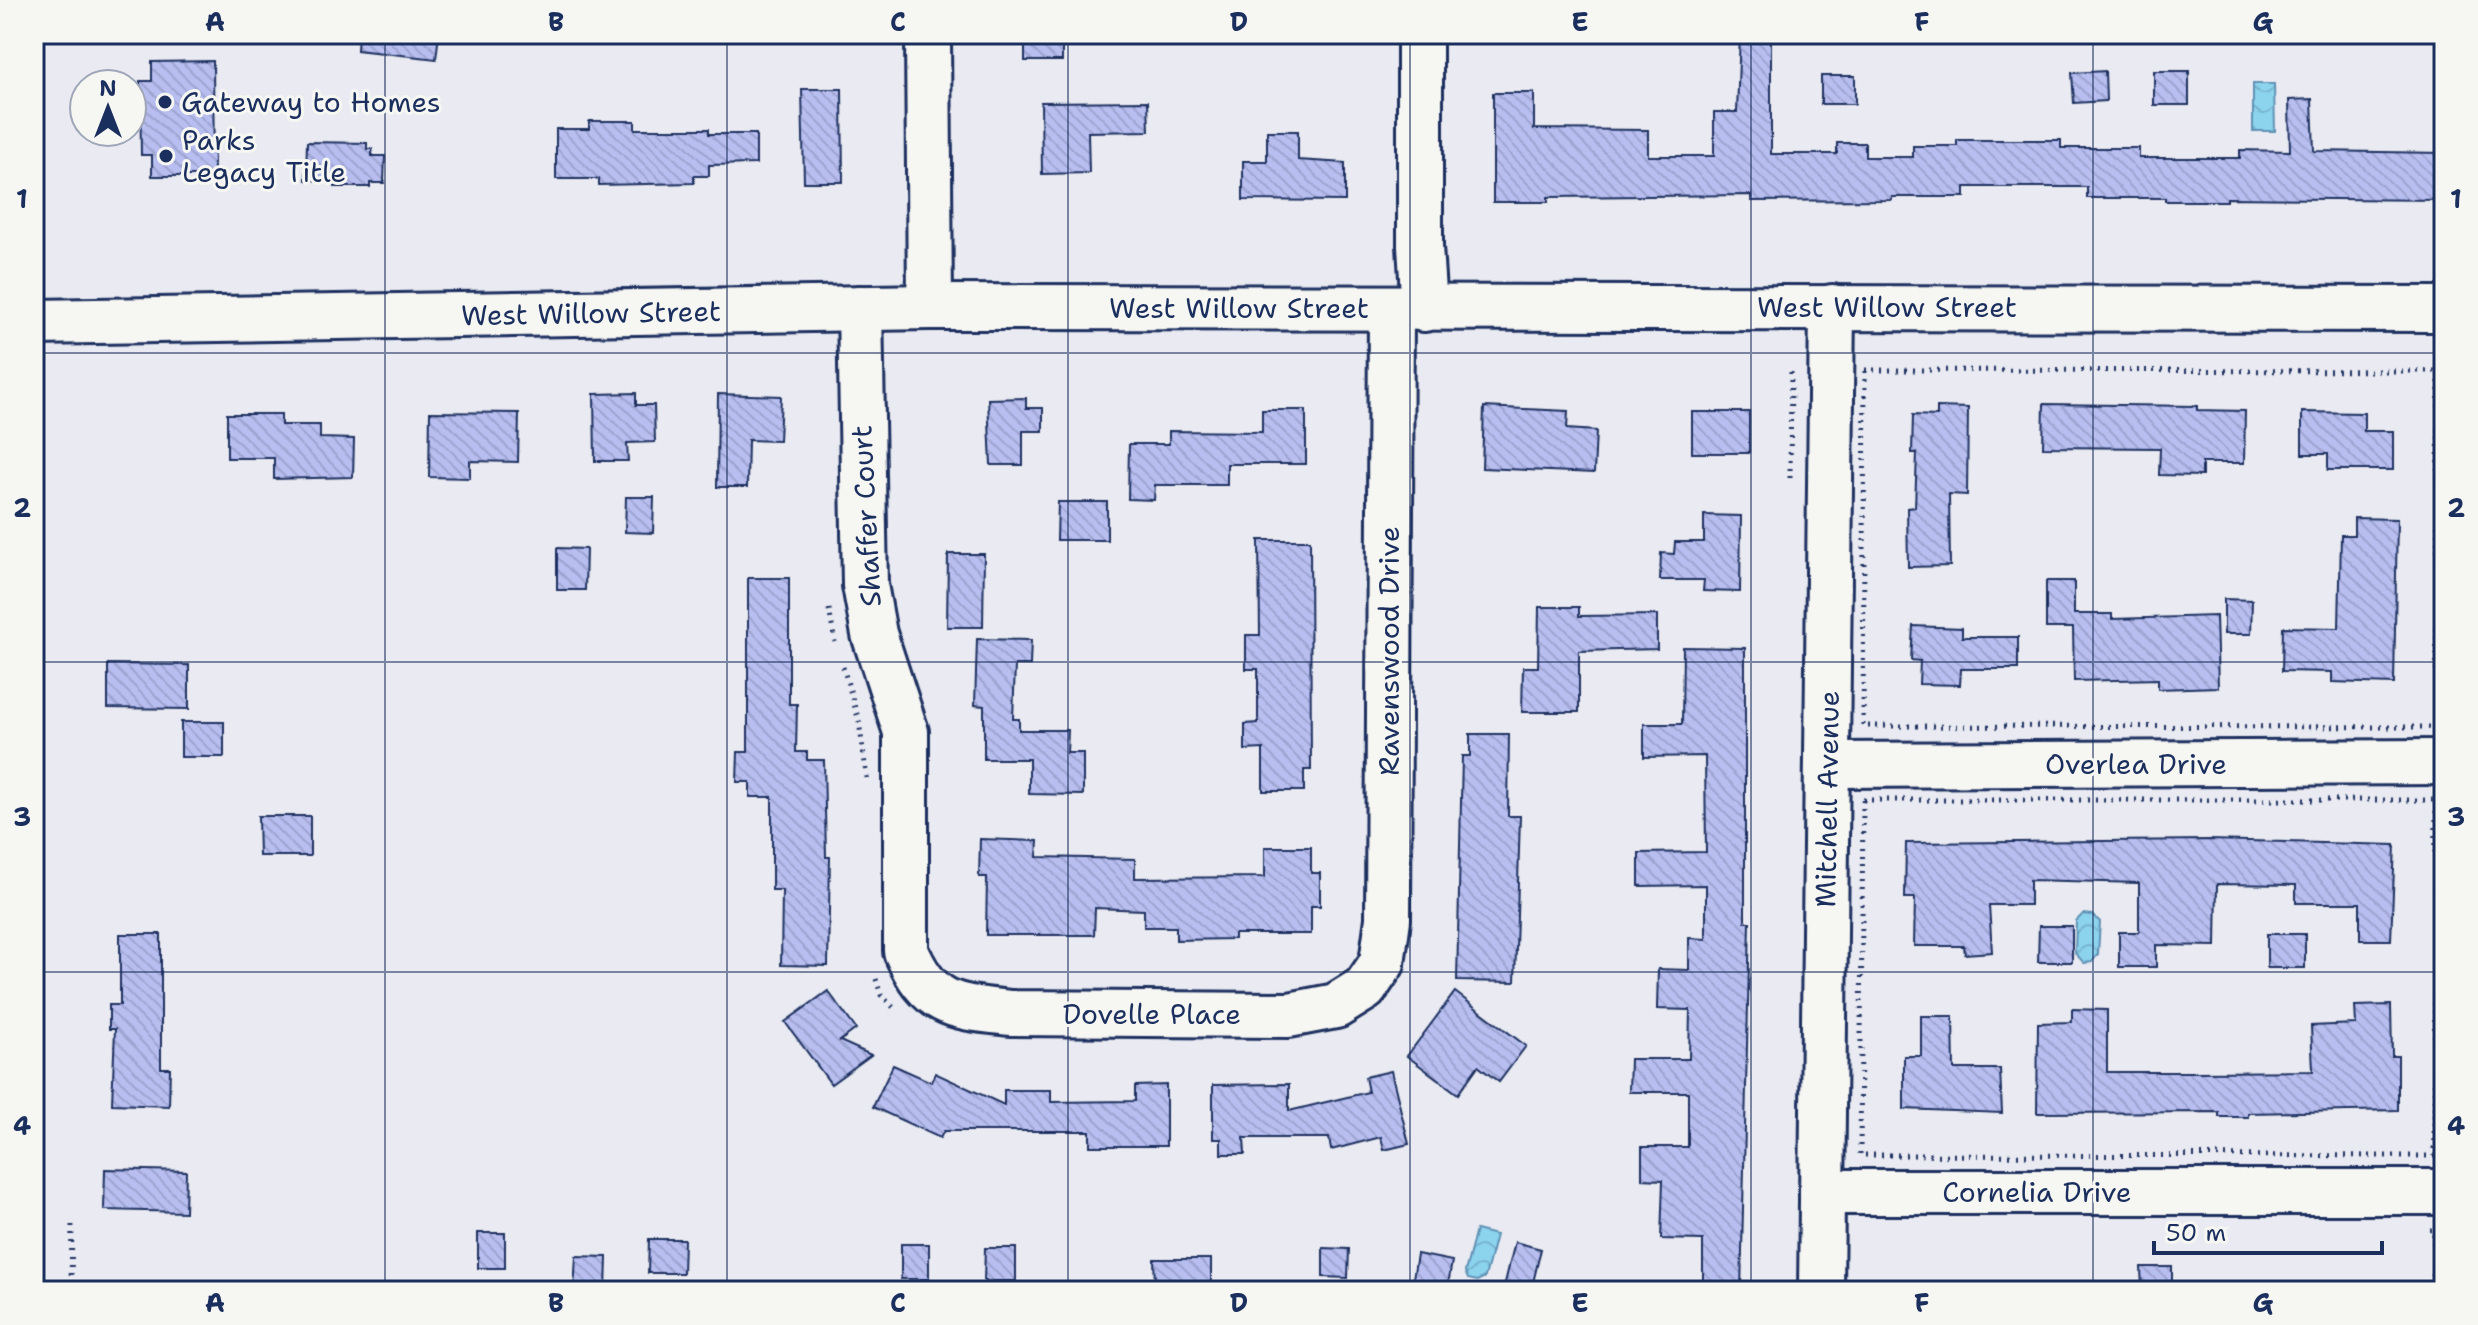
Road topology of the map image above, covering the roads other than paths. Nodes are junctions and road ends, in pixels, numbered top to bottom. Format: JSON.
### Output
{"nodes":[{"id":1,"x":928,"y":34,"type":"edge"},
{"id":2,"x":1420,"y":34,"type":"edge"},
{"id":3,"x":930,"y":307,"type":"junction"},
{"id":4,"x":1832,"y":307,"type":"junction"},
{"id":5,"x":860,"y":308,"type":"junction"},
{"id":6,"x":1408,"y":309,"type":"junction"},
{"id":7,"x":2444,"y":309,"type":"edge"},
{"id":8,"x":34,"y":322,"type":"edge"},
{"id":9,"x":2444,"y":762,"type":"edge"},
{"id":10,"x":1828,"y":765,"type":"junction"},
{"id":11,"x":1365,"y":988,"type":"joint"},
{"id":12,"x":919,"y":1007,"type":"joint"},
{"id":13,"x":1822,"y":1192,"type":"junction"},
{"id":14,"x":2444,"y":1192,"type":"edge"},
{"id":15,"x":1821,"y":1291,"type":"edge"}],
"edges":[{"from":1,"to":3,"type":"street"},
{"from":2,"to":6,"type":"street","name":"Ravenswood Drive"},
{"from":3,"to":5,"type":"street","name":"West Willow Street"},
{"from":3,"to":6,"type":"street","name":"West Willow Street"},
{"from":4,"to":6,"type":"street","name":"West Willow Street"},
{"from":4,"to":7,"type":"street","name":"West Willow Street"},
{"from":4,"to":10,"type":"street","name":"Mitchell Avenue"},
{"from":5,"to":8,"type":"street","name":"West Willow Street"},
{"from":5,"to":12,"type":"street","name":"Shaffer Court"},
{"from":6,"to":11,"type":"street","name":"Ravenswood Drive"},
{"from":9,"to":10,"type":"street","name":"Overlea Drive"},
{"from":10,"to":13,"type":"street","name":"Mitchell Avenue"},
{"from":11,"to":12,"type":"street","name":"Dovelle Place"},
{"from":13,"to":14,"type":"street","name":"Cornelia Drive"},
{"from":13,"to":15,"type":"street","name":"Mitchell Avenue"}]}
